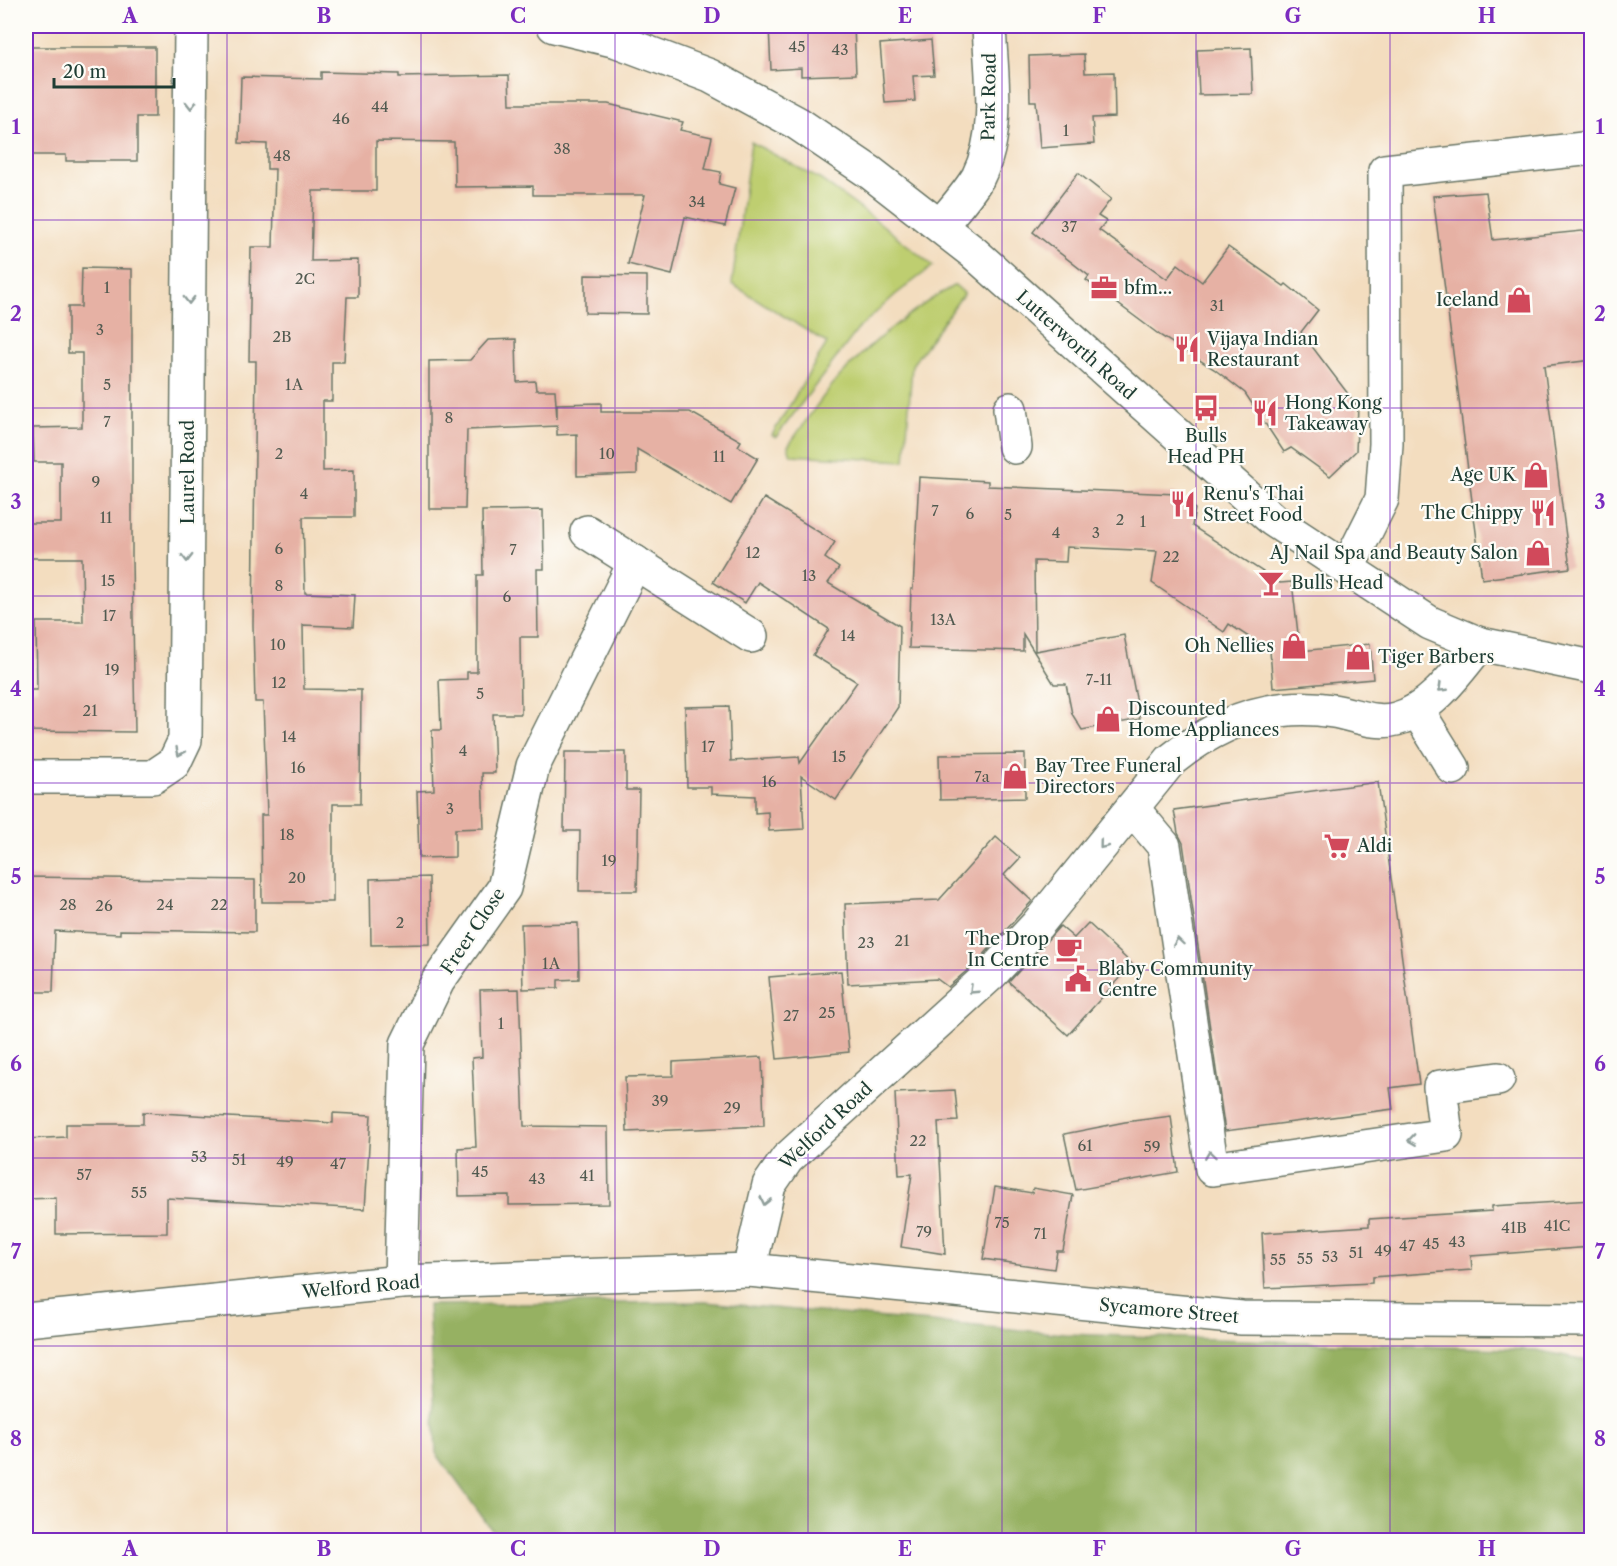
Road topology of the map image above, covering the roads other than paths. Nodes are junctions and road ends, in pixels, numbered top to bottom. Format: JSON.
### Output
{"nodes":[{"id":1,"x":191,"y":26,"type":"edge"},
{"id":2,"x":554,"y":26,"type":"edge"},
{"id":3,"x":989,"y":26,"type":"edge"},
{"id":4,"x":1592,"y":148,"type":"edge"},
{"id":5,"x":941,"y":225,"type":"junction"},
{"id":6,"x":1010,"y":409,"type":"dead end"},
{"id":7,"x":1014,"y":447,"type":"dead end"},
{"id":8,"x":587,"y":532,"type":"dead end"},
{"id":9,"x":635,"y":562,"type":"junction"},
{"id":10,"x":1348,"y":567,"type":"junction"},
{"id":11,"x":751,"y":636,"type":"dead end"},
{"id":12,"x":1480,"y":644,"type":"junction"},
{"id":13,"x":1592,"y":667,"type":"edge"},
{"id":14,"x":1417,"y":710,"type":"junction"},
{"id":15,"x":1453,"y":768,"type":"dead end"},
{"id":16,"x":26,"y":777,"type":"edge"},
{"id":17,"x":1132,"y":808,"type":"junction"},
{"id":18,"x":1498,"y":1079,"type":"dead end"},
{"id":19,"x":749,"y":1270,"type":"junction"},
{"id":20,"x":401,"y":1282,"type":"junction"},
{"id":21,"x":26,"y":1320,"type":"edge"},
{"id":22,"x":1592,"y":1320,"type":"edge"}],
"edges":[{"from":1,"to":16,"type":"street","name":"Laurel Road","one_way":true},
{"from":2,"to":5,"type":"street","name":"Lutterworth Road"},
{"from":3,"to":5,"type":"street","name":"Park Road"},
{"from":4,"to":10,"type":"street"},
{"from":5,"to":10,"type":"street","name":"Lutterworth Road"},
{"from":6,"to":7,"type":"street"},
{"from":8,"to":9,"type":"street"},
{"from":9,"to":11,"type":"street"},
{"from":9,"to":20,"type":"street","name":"Freer Close"},
{"from":10,"to":12,"type":"street","name":"Lutterworth Road"},
{"from":12,"to":13,"type":"street","name":"Lutterworth Road"},
{"from":12,"to":14,"type":"street","name":"Welford Road","one_way":true},
{"from":14,"to":15,"type":"street"},
{"from":14,"to":17,"type":"street","name":"Welford Road"},
{"from":18,"to":17,"type":"street","one_way":true},
{"from":17,"to":19,"type":"street","name":"Welford Road","one_way":true},
{"from":19,"to":20,"type":"street","name":"Welford Road"},
{"from":19,"to":22,"type":"street","name":"Sycamore Street"},
{"from":20,"to":21,"type":"street","name":"Welford Road"}]}
